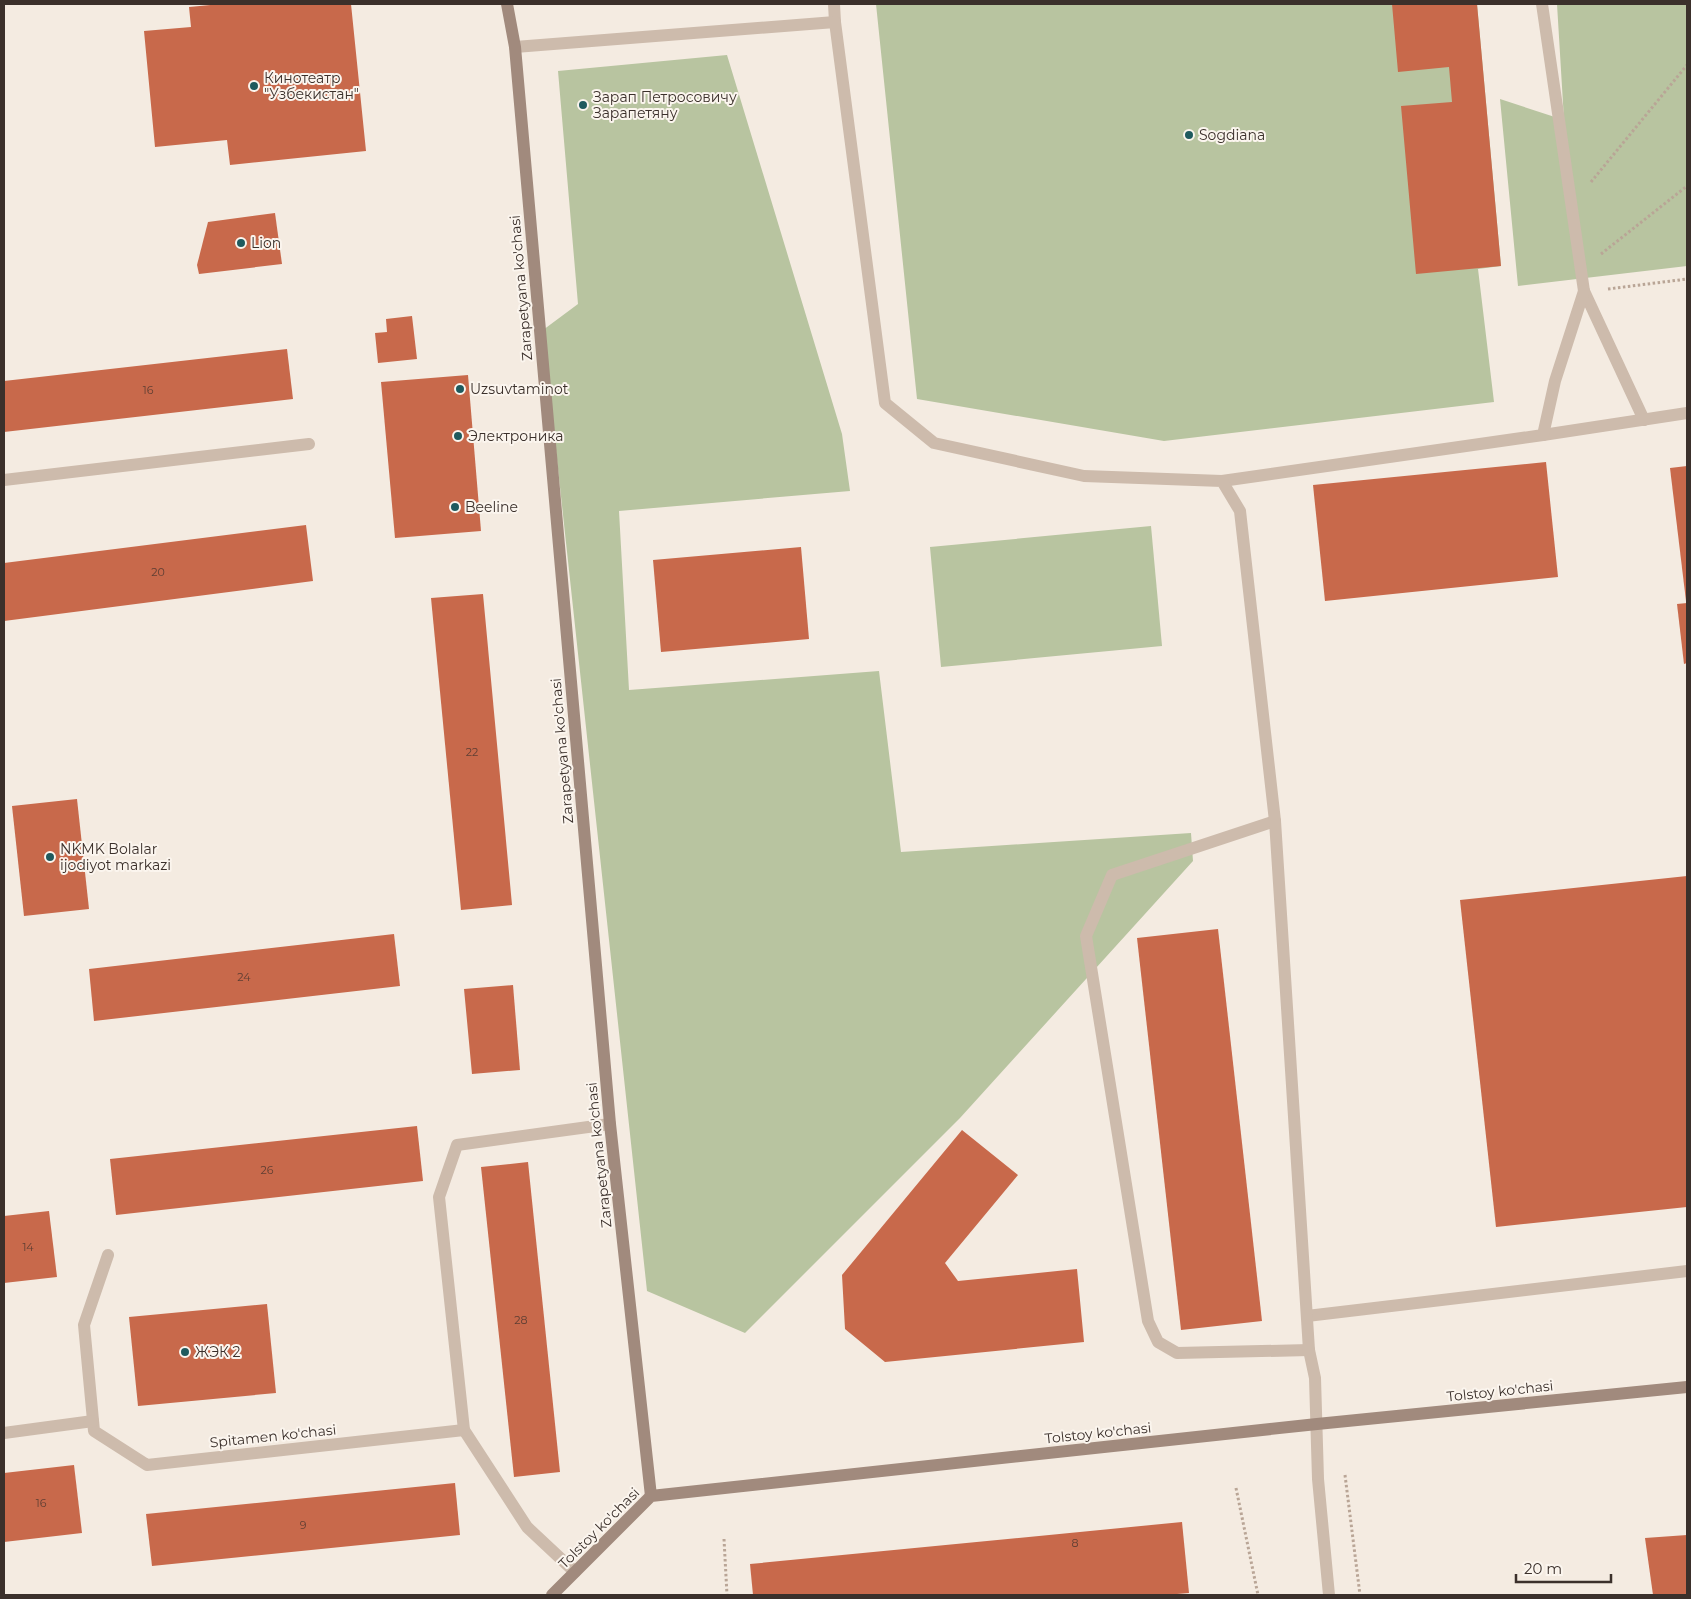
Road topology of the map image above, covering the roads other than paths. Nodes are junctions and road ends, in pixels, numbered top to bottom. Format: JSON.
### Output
{"nodes":[{"id":1,"x":506,"y":4,"type":"edge"},
{"id":2,"x":834,"y":4,"type":"edge"},
{"id":3,"x":1542,"y":4,"type":"edge"},
{"id":4,"x":836,"y":22,"type":"junction"},
{"id":5,"x":515,"y":47,"type":"junction"},
{"id":6,"x":1584,"y":291,"type":"junction"},
{"id":7,"x":1687,"y":413,"type":"edge"},
{"id":8,"x":1644,"y":420,"type":"junction"},
{"id":9,"x":1543,"y":435,"type":"junction"},
{"id":10,"x":309,"y":444,"type":"dead end"},
{"id":11,"x":4,"y":480,"type":"edge"},
{"id":12,"x":1222,"y":481,"type":"junction"},
{"id":13,"x":1275,"y":821,"type":"junction"},
{"id":14,"x":610,"y":1124,"type":"junction"},
{"id":15,"x":108,"y":1255,"type":"dead end"},
{"id":16,"x":1687,"y":1271,"type":"edge"},
{"id":17,"x":1307,"y":1316,"type":"junction"},
{"id":18,"x":1309,"y":1350,"type":"junction"},
{"id":19,"x":1687,"y":1387,"type":"edge"},
{"id":20,"x":1317,"y":1424,"type":"junction"},
{"id":21,"x":94,"y":1426,"type":"junction"},
{"id":22,"x":464,"y":1430,"type":"junction"},
{"id":23,"x":4,"y":1433,"type":"edge"},
{"id":24,"x":651,"y":1496,"type":"junction"},
{"id":25,"x":575,"y":1572,"type":"junction"},
{"id":26,"x":552,"y":1595,"type":"edge"},
{"id":27,"x":1329,"y":1595,"type":"edge"}],
"edges":[{"from":1,"to":5,"type":"street","name":"Zarapetyana ko'chasi"},
{"from":2,"to":4,"type":"street"},
{"from":3,"to":6,"type":"street"},
{"from":4,"to":5,"type":"street"},
{"from":4,"to":12,"type":"street"},
{"from":5,"to":14,"type":"street","name":"Zarapetyana ko'chasi"},
{"from":6,"to":8,"type":"street"},
{"from":6,"to":9,"type":"street"},
{"from":7,"to":8,"type":"street"},
{"from":8,"to":9,"type":"street"},
{"from":9,"to":12,"type":"street"},
{"from":10,"to":11,"type":"street"},
{"from":12,"to":13,"type":"street"},
{"from":13,"to":17,"type":"street"},
{"from":13,"to":18,"type":"street"},
{"from":14,"to":22,"type":"street"},
{"from":14,"to":24,"type":"street","name":"Zarapetyana ko'chasi"},
{"from":15,"to":21,"type":"street"},
{"from":16,"to":17,"type":"street"},
{"from":17,"to":18,"type":"street"},
{"from":18,"to":20,"type":"street"},
{"from":19,"to":20,"type":"street","name":"Tolstoy ko'chasi"},
{"from":20,"to":24,"type":"street","name":"Tolstoy ko'chasi"},
{"from":20,"to":27,"type":"street"},
{"from":21,"to":22,"type":"street","name":"Spitamen ko'chasi"},
{"from":21,"to":23,"type":"street"},
{"from":22,"to":25,"type":"street"},
{"from":24,"to":25,"type":"street","name":"Tolstoy ko'chasi"},
{"from":25,"to":26,"type":"street","name":"Tolstoy ko'chasi"}]}
